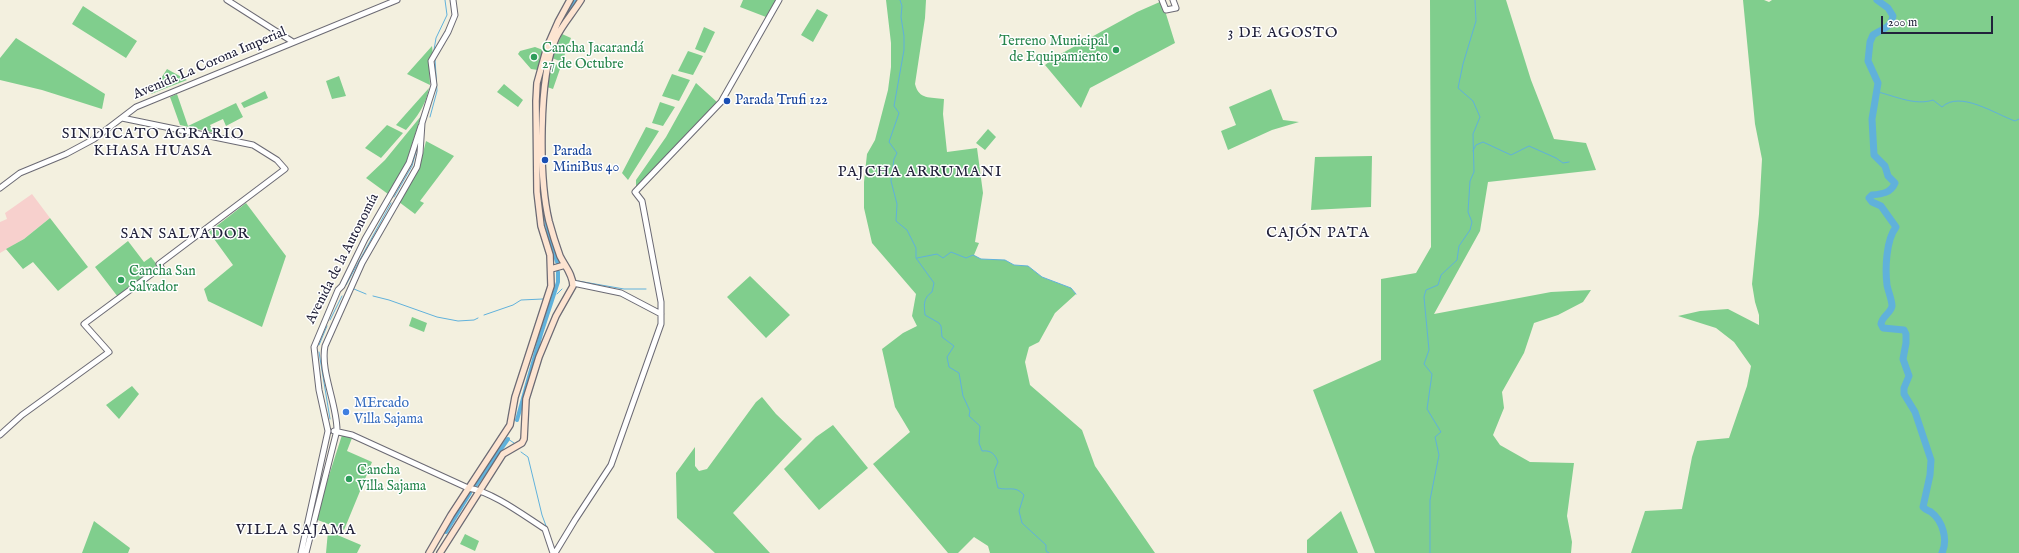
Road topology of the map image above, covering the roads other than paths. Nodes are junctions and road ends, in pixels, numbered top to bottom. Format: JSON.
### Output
{"nodes":[{"id":1,"x":227,"y":0,"type":"edge"},
{"id":2,"x":397,"y":0,"type":"edge"},
{"id":3,"x":453,"y":0,"type":"edge"},
{"id":4,"x":570,"y":0,"type":"edge"},
{"id":5,"x":581,"y":0,"type":"edge"},
{"id":6,"x":779,"y":0,"type":"edge"},
{"id":7,"x":1163,"y":0,"type":"edge"},
{"id":8,"x":1173,"y":1,"type":"edge"},
{"id":9,"x":293,"y":42,"type":"junction"},
{"id":10,"x":122,"y":118,"type":"junction"},
{"id":11,"x":422,"y":123,"type":"junction"},
{"id":12,"x":0,"y":188,"type":"edge"},
{"id":13,"x":565,"y":265,"type":"junction"},
{"id":14,"x":551,"y":269,"type":"junction"},
{"id":15,"x":573,"y":283,"type":"junction"},
{"id":16,"x":661,"y":314,"type":"junction"},
{"id":17,"x":337,"y":430,"type":"junction"},
{"id":18,"x":328,"y":431,"type":"junction"},
{"id":19,"x":0,"y":435,"type":"edge"},
{"id":20,"x":468,"y":488,"type":"junction"},
{"id":21,"x":478,"y":490,"type":"junction"},
{"id":22,"x":301,"y":553,"type":"edge"},
{"id":23,"x":306,"y":553,"type":"edge"},
{"id":24,"x":429,"y":553,"type":"edge"},
{"id":25,"x":440,"y":553,"type":"edge"},
{"id":26,"x":554,"y":553,"type":"edge"}],
"edges":[{"from":1,"to":9,"type":"street"},
{"from":2,"to":9,"type":"street","name":"Avenida La Corona Imperial"},
{"from":3,"to":11,"type":"street"},
{"from":4,"to":14,"type":"main road"},
{"from":5,"to":13,"type":"main road"},
{"from":6,"to":16,"type":"street"},
{"from":7,"to":8,"type":"street"},
{"from":7,"to":8,"type":"street"},
{"from":9,"to":10,"type":"street","name":"Avenida La Corona Imperial"},
{"from":10,"to":12,"type":"street","name":"Avenida La Corona Imperial"},
{"from":10,"to":19,"type":"street"},
{"from":11,"to":17,"type":"street","name":"Avenida de la Autonomía"},
{"from":11,"to":18,"type":"street","name":"Avenida de la Autonomía"},
{"from":13,"to":14,"type":"main road"},
{"from":13,"to":15,"type":"main road"},
{"from":14,"to":20,"type":"main road"},
{"from":15,"to":16,"type":"street"},
{"from":15,"to":21,"type":"main road"},
{"from":16,"to":26,"type":"street"},
{"from":17,"to":18,"type":"street"},
{"from":17,"to":20,"type":"street"},
{"from":17,"to":23,"type":"street","name":"Avenida de la Autonomía"},
{"from":18,"to":22,"type":"street","name":"Avenida de la Autonomía"},
{"from":20,"to":21,"type":"street"},
{"from":20,"to":24,"type":"main road"},
{"from":21,"to":25,"type":"main road"},
{"from":21,"to":26,"type":"street"}]}
